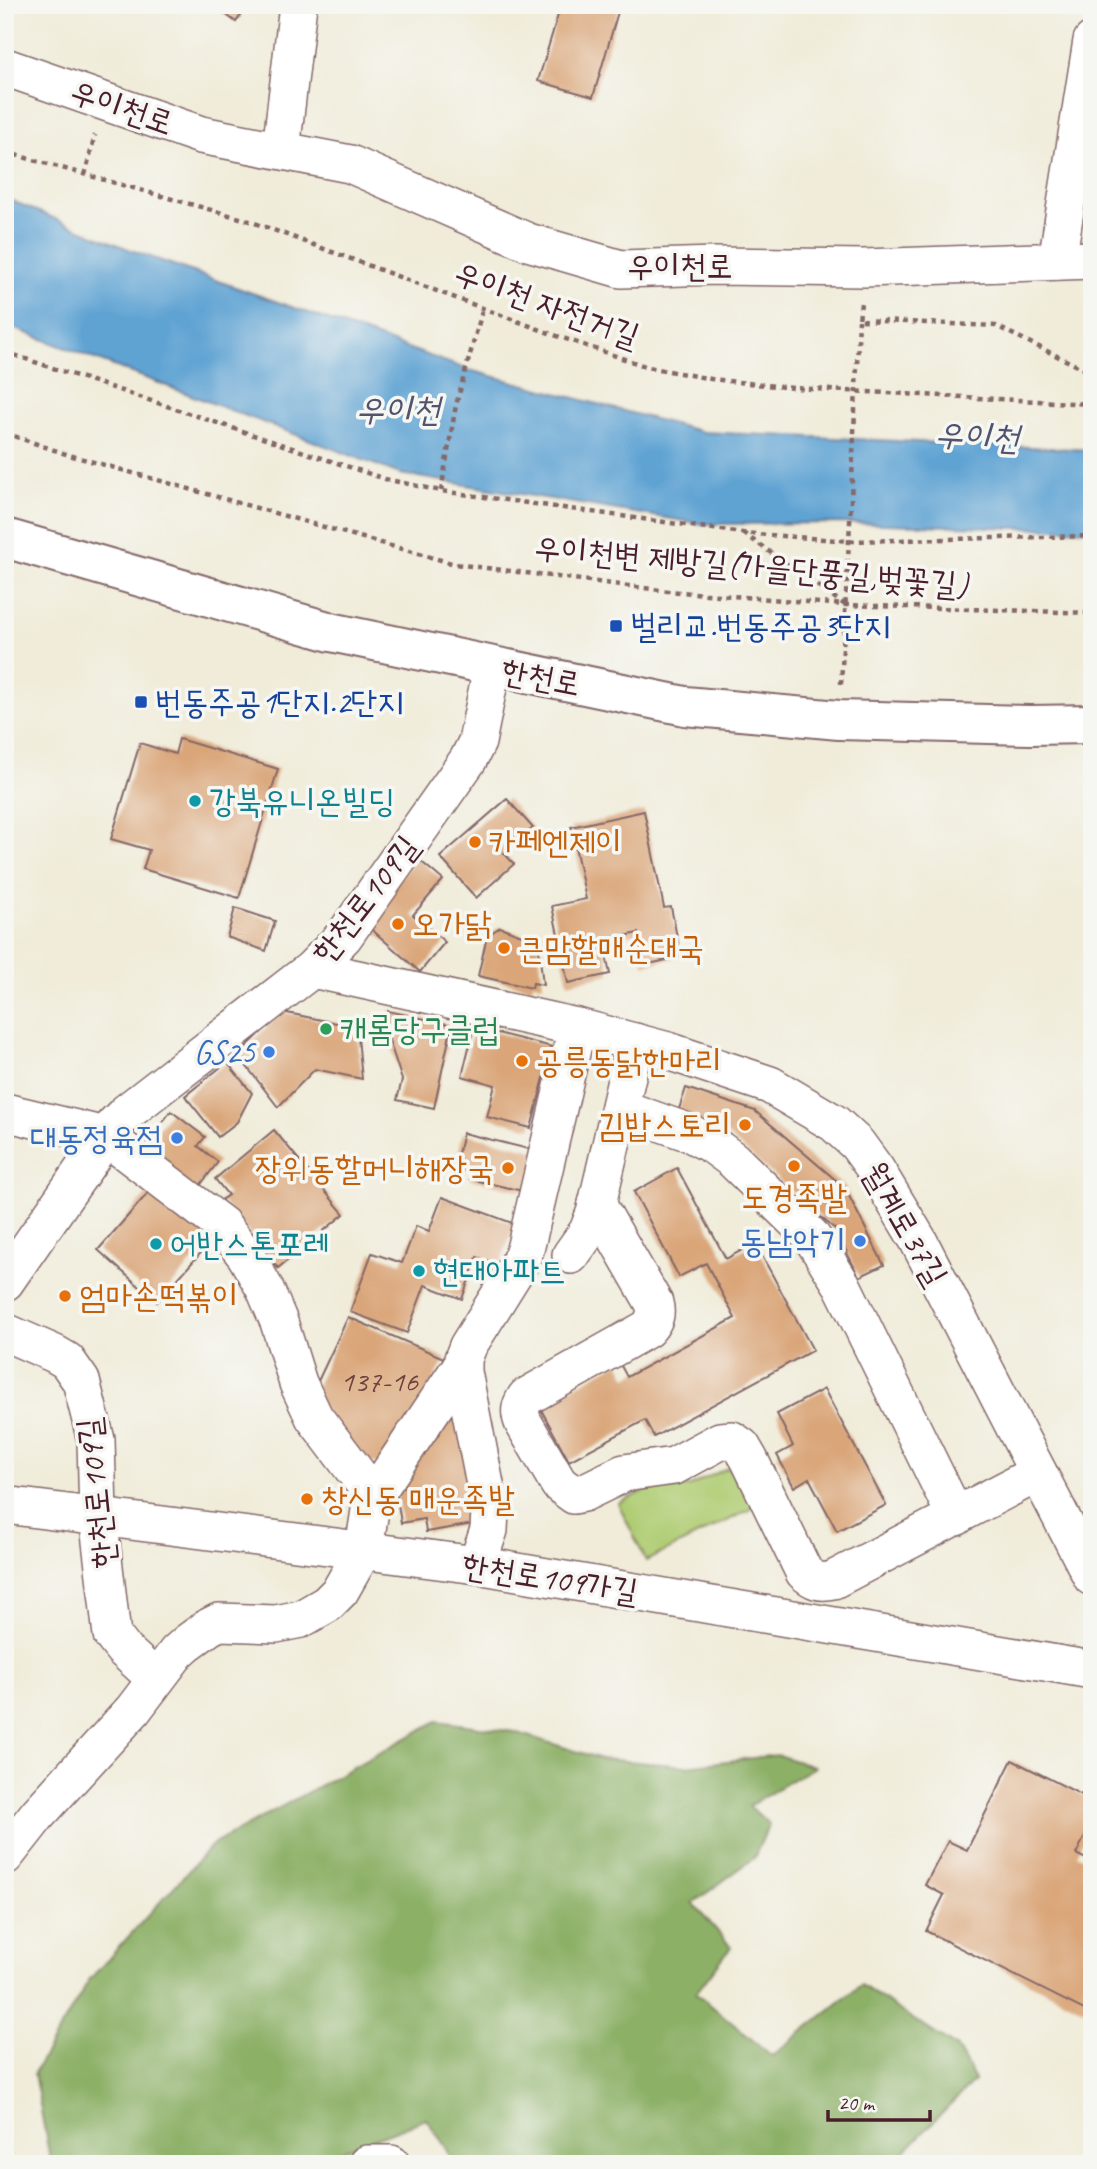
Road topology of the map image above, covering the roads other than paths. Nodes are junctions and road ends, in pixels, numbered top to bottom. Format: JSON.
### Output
{"nodes":[{"id":1,"x":298,"y":5,"type":"edge"},
{"id":2,"x":1092,"y":41,"type":"edge"},
{"id":3,"x":5,"y":67,"type":"edge"},
{"id":4,"x":281,"y":150,"type":"junction"},
{"id":5,"x":1078,"y":206,"type":"edge"},
{"id":6,"x":1074,"y":260,"type":"edge"},
{"id":7,"x":5,"y":538,"type":"edge"},
{"id":8,"x":492,"y":667,"type":"junction"},
{"id":9,"x":1092,"y":724,"type":"edge"},
{"id":10,"x":312,"y":969,"type":"junction"},
{"id":11,"x":577,"y":1027,"type":"junction"},
{"id":12,"x":635,"y":1042,"type":"junction"},
{"id":13,"x":620,"y":1108,"type":"junction"},
{"id":14,"x":5,"y":1112,"type":"edge"},
{"id":15,"x":105,"y":1136,"type":"junction"},
{"id":16,"x":597,"y":1203,"type":"junction"},
{"id":17,"x":570,"y":1255,"type":"dead end"},
{"id":18,"x":5,"y":1282,"type":"edge"},
{"id":19,"x":5,"y":1332,"type":"edge"},
{"id":20,"x":462,"y":1366,"type":"junction"},
{"id":21,"x":1038,"y":1473,"type":"junction"},
{"id":22,"x":372,"y":1499,"type":"junction"},
{"id":23,"x":5,"y":1505,"type":"edge"},
{"id":24,"x":98,"y":1516,"type":"junction"},
{"id":25,"x":956,"y":1517,"type":"junction"},
{"id":26,"x":364,"y":1549,"type":"junction"},
{"id":27,"x":477,"y":1565,"type":"junction"},
{"id":28,"x":1092,"y":1577,"type":"edge"},
{"id":29,"x":1092,"y":1670,"type":"edge"},
{"id":30,"x":156,"y":1679,"type":"junction"},
{"id":31,"x":5,"y":1856,"type":"edge"},
{"id":32,"x":367,"y":2164,"type":"edge"},
{"id":33,"x":391,"y":2164,"type":"edge"}],
"edges":[{"from":1,"to":4,"type":"street"},
{"from":2,"to":5,"type":"street","name":"우이천로"},
{"from":3,"to":4,"type":"street","name":"우이천로"},
{"from":4,"to":6,"type":"street","name":"우이천로"},
{"from":5,"to":6,"type":"street","name":"우이천로"},
{"from":7,"to":8,"type":"main road","name":"한천로"},
{"from":8,"to":9,"type":"main road","name":"한천로"},
{"from":8,"to":10,"type":"street","name":"한천로109길"},
{"from":10,"to":11,"type":"street","name":"월계로37길"},
{"from":10,"to":15,"type":"street","name":"한천로109길"},
{"from":11,"to":12,"type":"street","name":"월계로37길"},
{"from":11,"to":20,"type":"street"},
{"from":12,"to":13,"type":"street"},
{"from":12,"to":21,"type":"street","name":"월계로37길"},
{"from":13,"to":16,"type":"street"},
{"from":13,"to":25,"type":"street"},
{"from":14,"to":15,"type":"street"},
{"from":15,"to":18,"type":"street","name":"한천로109길"},
{"from":15,"to":22,"type":"street"},
{"from":16,"to":17,"type":"street"},
{"from":16,"to":25,"type":"street"},
{"from":19,"to":24,"type":"street","name":"한천로109길"},
{"from":20,"to":22,"type":"street"},
{"from":20,"to":27,"type":"street"},
{"from":21,"to":25,"type":"street"},
{"from":21,"to":28,"type":"street","name":"월계로37길"},
{"from":22,"to":26,"type":"street"},
{"from":23,"to":24,"type":"street","name":"한천로109가길"},
{"from":24,"to":26,"type":"street","name":"한천로109가길"},
{"from":24,"to":30,"type":"street","name":"한천로109길"},
{"from":26,"to":27,"type":"street","name":"한천로109가길"},
{"from":26,"to":30,"type":"street"},
{"from":27,"to":29,"type":"street","name":"한천로109가길"},
{"from":30,"to":31,"type":"street"},
{"from":32,"to":33,"type":"street"}]}
